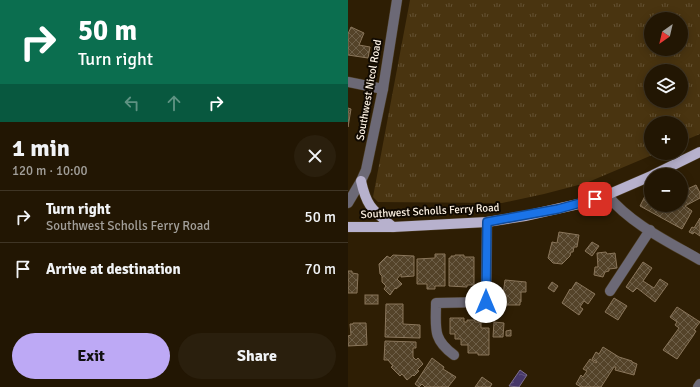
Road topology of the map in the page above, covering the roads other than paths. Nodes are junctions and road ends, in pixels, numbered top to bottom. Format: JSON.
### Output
{"nodes":[{"id":1,"x":397,"y":0,"type":"edge"},
{"id":2,"x":348,"y":82,"type":"edge"},
{"id":3,"x":383,"y":88,"type":"junction"},
{"id":4,"x":700,"y":152,"type":"edge"},
{"id":5,"x":668,"y":168,"type":"edge"},
{"id":6,"x":644,"y":179,"type":"edge"},
{"id":7,"x":361,"y":181,"type":"junction"},
{"id":8,"x":607,"y":195,"type":"junction"},
{"id":9,"x":348,"y":202,"type":"edge"},
{"id":10,"x":487,"y":222,"type":"junction"},
{"id":11,"x":348,"y":227,"type":"edge"},
{"id":12,"x":393,"y":227,"type":"junction"},
{"id":13,"x":650,"y":230,"type":"junction"},
{"id":14,"x":700,"y":260,"type":"edge"},
{"id":15,"x":610,"y":292,"type":"dead end"},
{"id":16,"x":454,"y":355,"type":"dead end"},
{"id":17,"x":700,"y":384,"type":"edge"},
{"id":18,"x":698,"y":387,"type":"edge"}],
"edges":[{"from":1,"to":3,"type":"street","name":"Southwest Nicol Road"},
{"from":2,"to":3,"type":"street"},
{"from":3,"to":7,"type":"street","name":"Southwest Nicol Road"},
{"from":4,"to":5,"type":"main road","name":"Southwest Scholls Ferry Road"},
{"from":6,"to":8,"type":"main road","name":"Southwest Scholls Ferry Road"},
{"from":7,"to":9,"type":"street","name":"Southwest Nicol Road"},
{"from":7,"to":12,"type":"main road"},
{"from":8,"to":10,"type":"main road","name":"Southwest Scholls Ferry Road"},
{"from":8,"to":13,"type":"street"},
{"from":10,"to":12,"type":"main road","name":"Southwest Scholls Ferry Road"},
{"from":10,"to":16,"type":"street"},
{"from":11,"to":12,"type":"main road","name":"Southwest Scholls Ferry Road"},
{"from":13,"to":14,"type":"street"},
{"from":13,"to":15,"type":"street"},
{"from":17,"to":18,"type":"street"}]}
